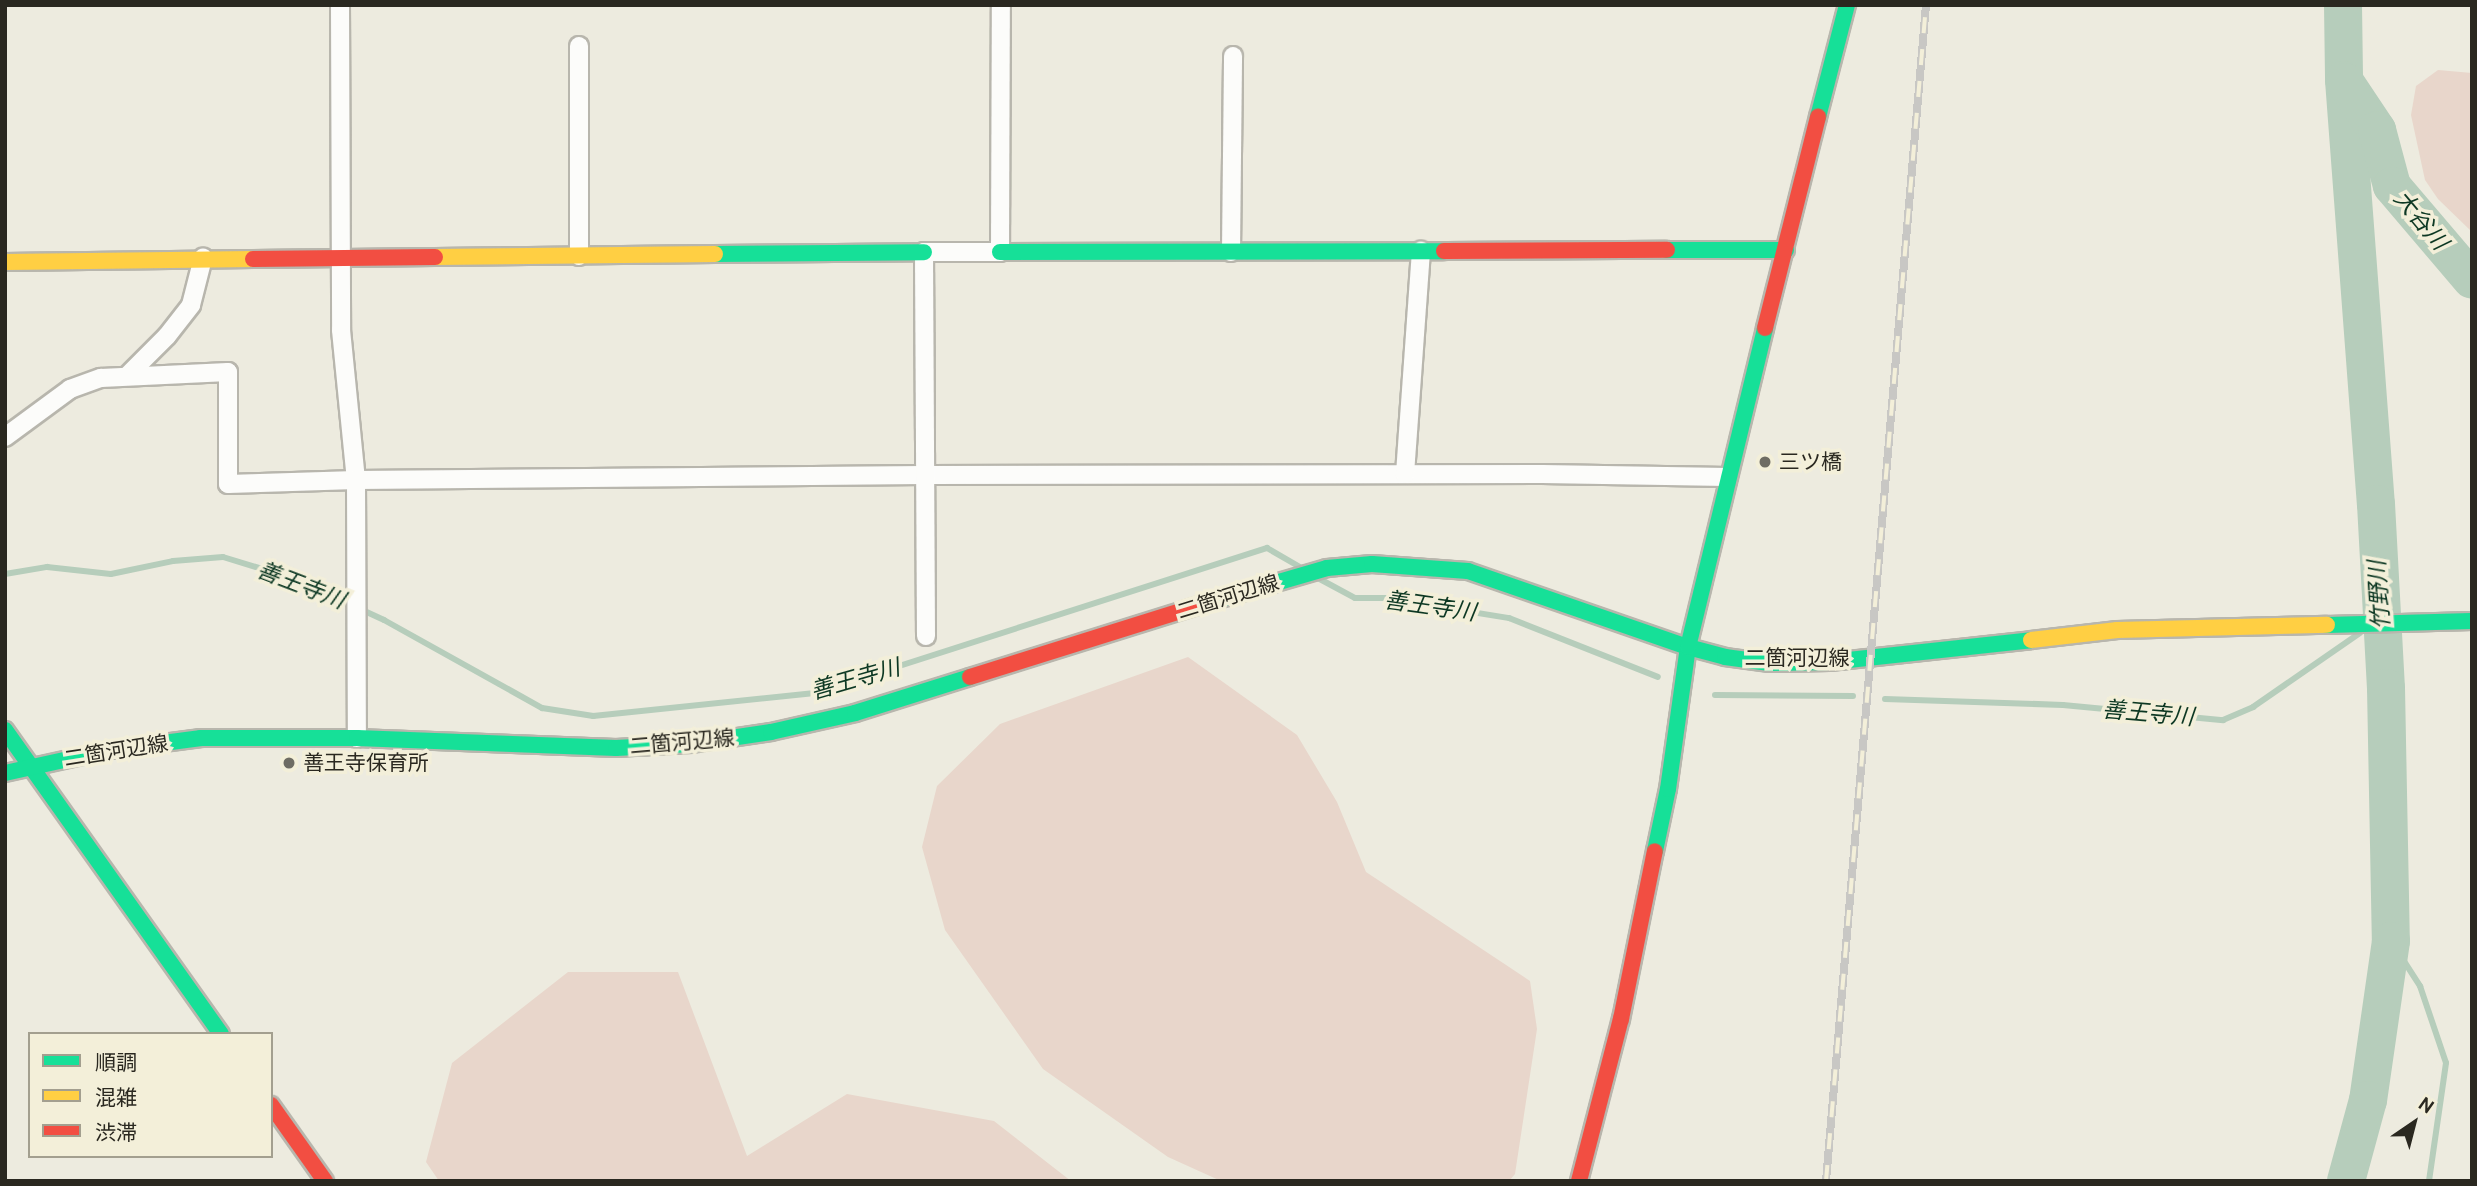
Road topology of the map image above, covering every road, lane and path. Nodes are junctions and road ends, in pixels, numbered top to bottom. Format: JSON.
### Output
{"nodes":[{"id":1,"x":340,"y":5,"type":"edge"},
{"id":2,"x":1000,"y":5,"type":"edge"},
{"id":3,"x":1847,"y":5,"type":"edge"},
{"id":4,"x":579,"y":46,"type":"dead end"},
{"id":5,"x":1233,"y":56,"type":"dead end"},
{"id":6,"x":1786,"y":250,"type":"junction"},
{"id":7,"x":924,"y":251,"type":"junction"},
{"id":8,"x":1421,"y":251,"type":"junction"},
{"id":9,"x":1000,"y":252,"type":"junction"},
{"id":10,"x":1231,"y":252,"type":"junction"},
{"id":11,"x":579,"y":256,"type":"junction"},
{"id":12,"x":204,"y":258,"type":"junction"},
{"id":13,"x":340,"y":258,"type":"junction"},
{"id":14,"x":5,"y":262,"type":"edge"},
{"id":15,"x":128,"y":375,"type":"junction"},
{"id":16,"x":5,"y":437,"type":"edge"},
{"id":17,"x":1405,"y":474,"type":"junction"},
{"id":18,"x":924,"y":475,"type":"junction"},
{"id":19,"x":1727,"y":477,"type":"junction"},
{"id":20,"x":356,"y":480,"type":"junction"},
{"id":21,"x":2472,"y":621,"type":"edge"},
{"id":22,"x":926,"y":636,"type":"dead end"},
{"id":23,"x":1688,"y":647,"type":"junction"},
{"id":24,"x":5,"y":730,"type":"edge"},
{"id":25,"x":357,"y":737,"type":"junction"},
{"id":26,"x":30,"y":765,"type":"junction"},
{"id":27,"x":5,"y":773,"type":"edge"},
{"id":28,"x":220,"y":1032,"type":"edge"},
{"id":29,"x":273,"y":1108,"type":"edge"},
{"id":30,"x":325,"y":1181,"type":"edge"},
{"id":31,"x":1579,"y":1181,"type":"edge"}],
"edges":[{"from":1,"to":13,"type":"street"},
{"from":2,"to":9,"type":"street"},
{"from":3,"to":6,"type":"street"},
{"from":4,"to":11,"type":"street"},
{"from":5,"to":10,"type":"street"},
{"from":6,"to":8,"type":"street"},
{"from":6,"to":19,"type":"street"},
{"from":7,"to":9,"type":"street"},
{"from":7,"to":11,"type":"street"},
{"from":7,"to":18,"type":"street"},
{"from":8,"to":10,"type":"street"},
{"from":8,"to":17,"type":"street"},
{"from":9,"to":10,"type":"street"},
{"from":11,"to":13,"type":"street"},
{"from":12,"to":13,"type":"street"},
{"from":12,"to":14,"type":"street"},
{"from":12,"to":15,"type":"street"},
{"from":13,"to":20,"type":"street"},
{"from":15,"to":16,"type":"street"},
{"from":15,"to":20,"type":"street"},
{"from":17,"to":18,"type":"street"},
{"from":17,"to":19,"type":"street"},
{"from":18,"to":20,"type":"street"},
{"from":18,"to":22,"type":"street"},
{"from":19,"to":23,"type":"street"},
{"from":20,"to":25,"type":"street"},
{"from":21,"to":23,"type":"street","name":"二箇河辺線"},
{"from":23,"to":25,"type":"street","name":"二箇河辺線"},
{"from":23,"to":31,"type":"street"},
{"from":24,"to":26,"type":"street"},
{"from":25,"to":26,"type":"street","name":"二箇河辺線"},
{"from":26,"to":27,"type":"street","name":"二箇河辺線"},
{"from":26,"to":28,"type":"street"},
{"from":29,"to":30,"type":"street"}]}
